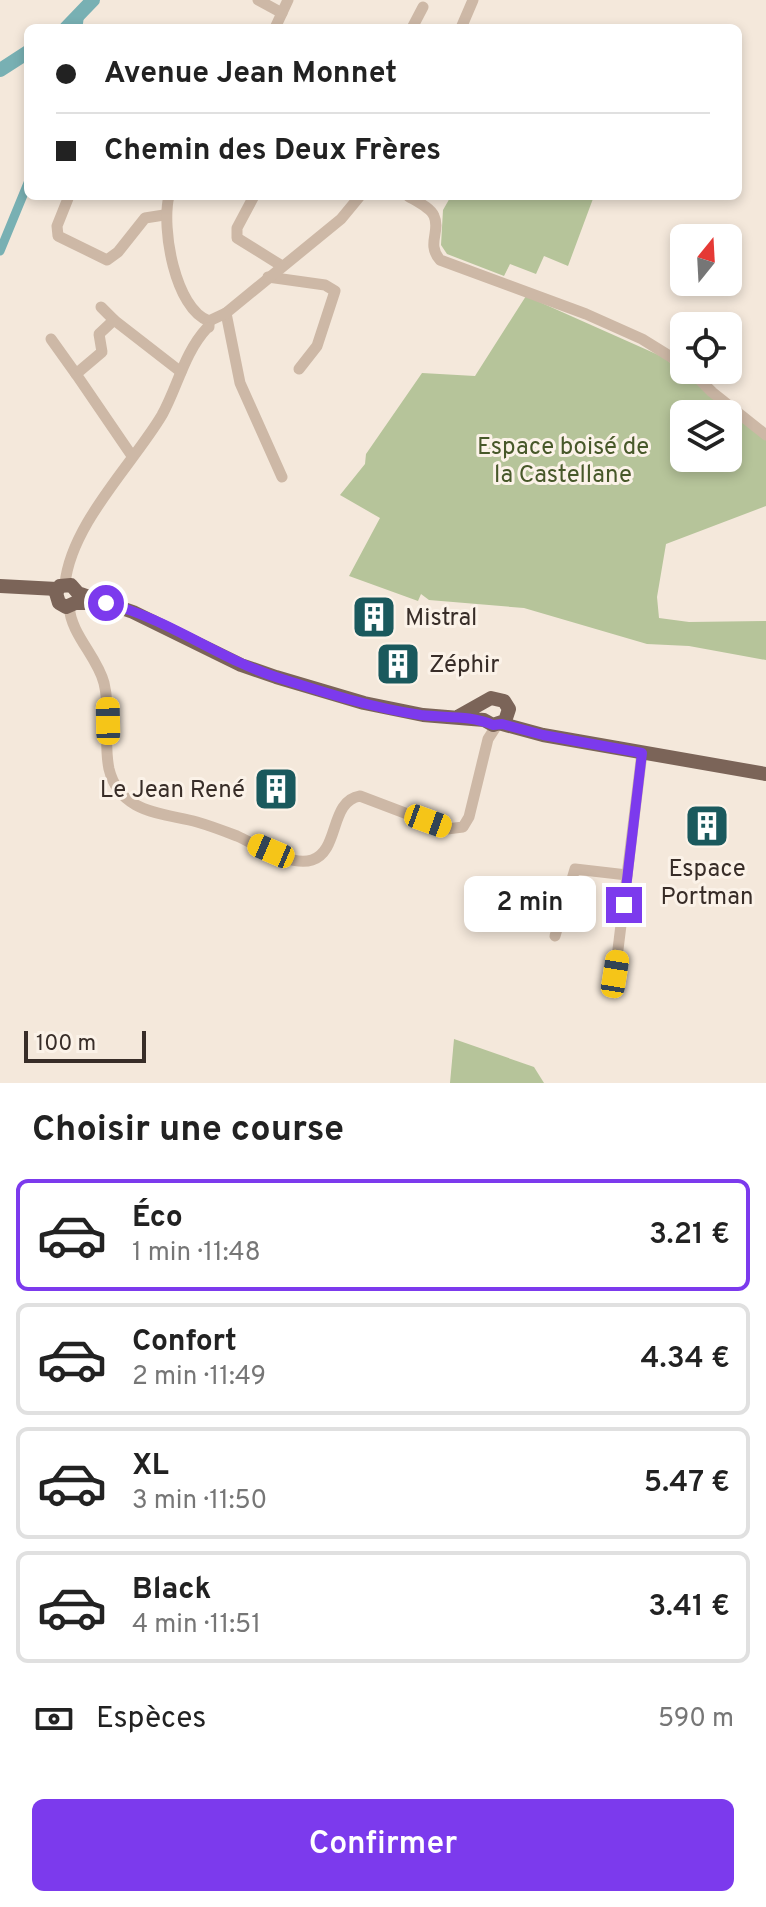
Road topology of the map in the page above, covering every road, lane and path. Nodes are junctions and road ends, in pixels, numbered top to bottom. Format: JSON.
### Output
{"nodes":[{"id":1,"x":258,"y":0,"type":"edge"},
{"id":2,"x":288,"y":0,"type":"edge"},
{"id":3,"x":473,"y":0,"type":"edge"},
{"id":4,"x":423,"y":7,"type":"dead end"},
{"id":5,"x":282,"y":13,"type":"junction"},
{"id":6,"x":277,"y":24,"type":"edge"},
{"id":7,"x":414,"y":24,"type":"edge"},
{"id":8,"x":463,"y":24,"type":"edge"},
{"id":9,"x":67,"y":200,"type":"edge"},
{"id":10,"x":168,"y":200,"type":"edge"},
{"id":11,"x":252,"y":200,"type":"edge"},
{"id":12,"x":357,"y":200,"type":"edge"},
{"id":13,"x":414,"y":200,"type":"edge"},
{"id":14,"x":164,"y":215,"type":"junction"},
{"id":15,"x":282,"y":266,"type":"junction"},
{"id":16,"x":268,"y":277,"type":"junction"},
{"id":17,"x":101,"y":307,"type":"dead end"},
{"id":18,"x":226,"y":313,"type":"junction"},
{"id":19,"x":114,"y":320,"type":"junction"},
{"id":20,"x":205,"y":324,"type":"junction"},
{"id":21,"x":51,"y":339,"type":"dead end"},
{"id":22,"x":670,"y":356,"type":"edge"},
{"id":23,"x":299,"y":369,"type":"dead end"},
{"id":24,"x":181,"y":372,"type":"junction"},
{"id":25,"x":76,"y":374,"type":"junction"},
{"id":26,"x":704,"y":384,"type":"edge"},
{"id":27,"x":766,"y":435,"type":"edge"},
{"id":28,"x":132,"y":456,"type":"junction"},
{"id":29,"x":282,"y":477,"type":"dead end"},
{"id":30,"x":0,"y":586,"type":"edge"},
{"id":31,"x":0,"y":592,"type":"edge"},
{"id":32,"x":67,"y":596,"type":"junction"},
{"id":33,"x":484,"y":704,"type":"junction"},
{"id":34,"x":459,"y":716,"type":"junction"},
{"id":35,"x":495,"y":721,"type":"junction"},
{"id":36,"x":642,"y":753,"type":"junction"},
{"id":37,"x":766,"y":774,"type":"edge"},
{"id":38,"x":627,"y":875,"type":"junction"},
{"id":39,"x":555,"y":936,"type":"dead end"},
{"id":40,"x":615,"y":974,"type":"dead end"}],
"edges":[{"from":1,"to":5,"type":"street"},
{"from":2,"to":5,"type":"street"},
{"from":3,"to":8,"type":"street"},
{"from":4,"to":7,"type":"street"},
{"from":5,"to":6,"type":"street"},
{"from":9,"to":14,"type":"street"},
{"from":10,"to":14,"type":"street"},
{"from":11,"to":15,"type":"street"},
{"from":12,"to":15,"type":"street"},
{"from":13,"to":22,"type":"street"},
{"from":14,"to":20,"type":"street"},
{"from":15,"to":16,"type":"street"},
{"from":16,"to":18,"type":"street"},
{"from":16,"to":23,"type":"street"},
{"from":17,"to":19,"type":"street"},
{"from":18,"to":20,"type":"street"},
{"from":18,"to":29,"type":"street"},
{"from":19,"to":24,"type":"street"},
{"from":19,"to":25,"type":"street"},
{"from":20,"to":24,"type":"street"},
{"from":21,"to":25,"type":"street"},
{"from":24,"to":28,"type":"street"},
{"from":25,"to":28,"type":"street"},
{"from":26,"to":27,"type":"street"},
{"from":28,"to":32,"type":"street"},
{"from":30,"to":32,"type":"main road"},
{"from":31,"to":32,"type":"main road"},
{"from":32,"to":34,"type":"main road"},
{"from":32,"to":35,"type":"street"},
{"from":33,"to":34,"type":"main road"},
{"from":33,"to":35,"type":"main road"},
{"from":33,"to":35,"type":"main road"},
{"from":34,"to":35,"type":"main road"},
{"from":35,"to":36,"type":"main road"},
{"from":36,"to":37,"type":"main road"},
{"from":36,"to":38,"type":"street"},
{"from":38,"to":39,"type":"street"},
{"from":38,"to":40,"type":"street"}]}
